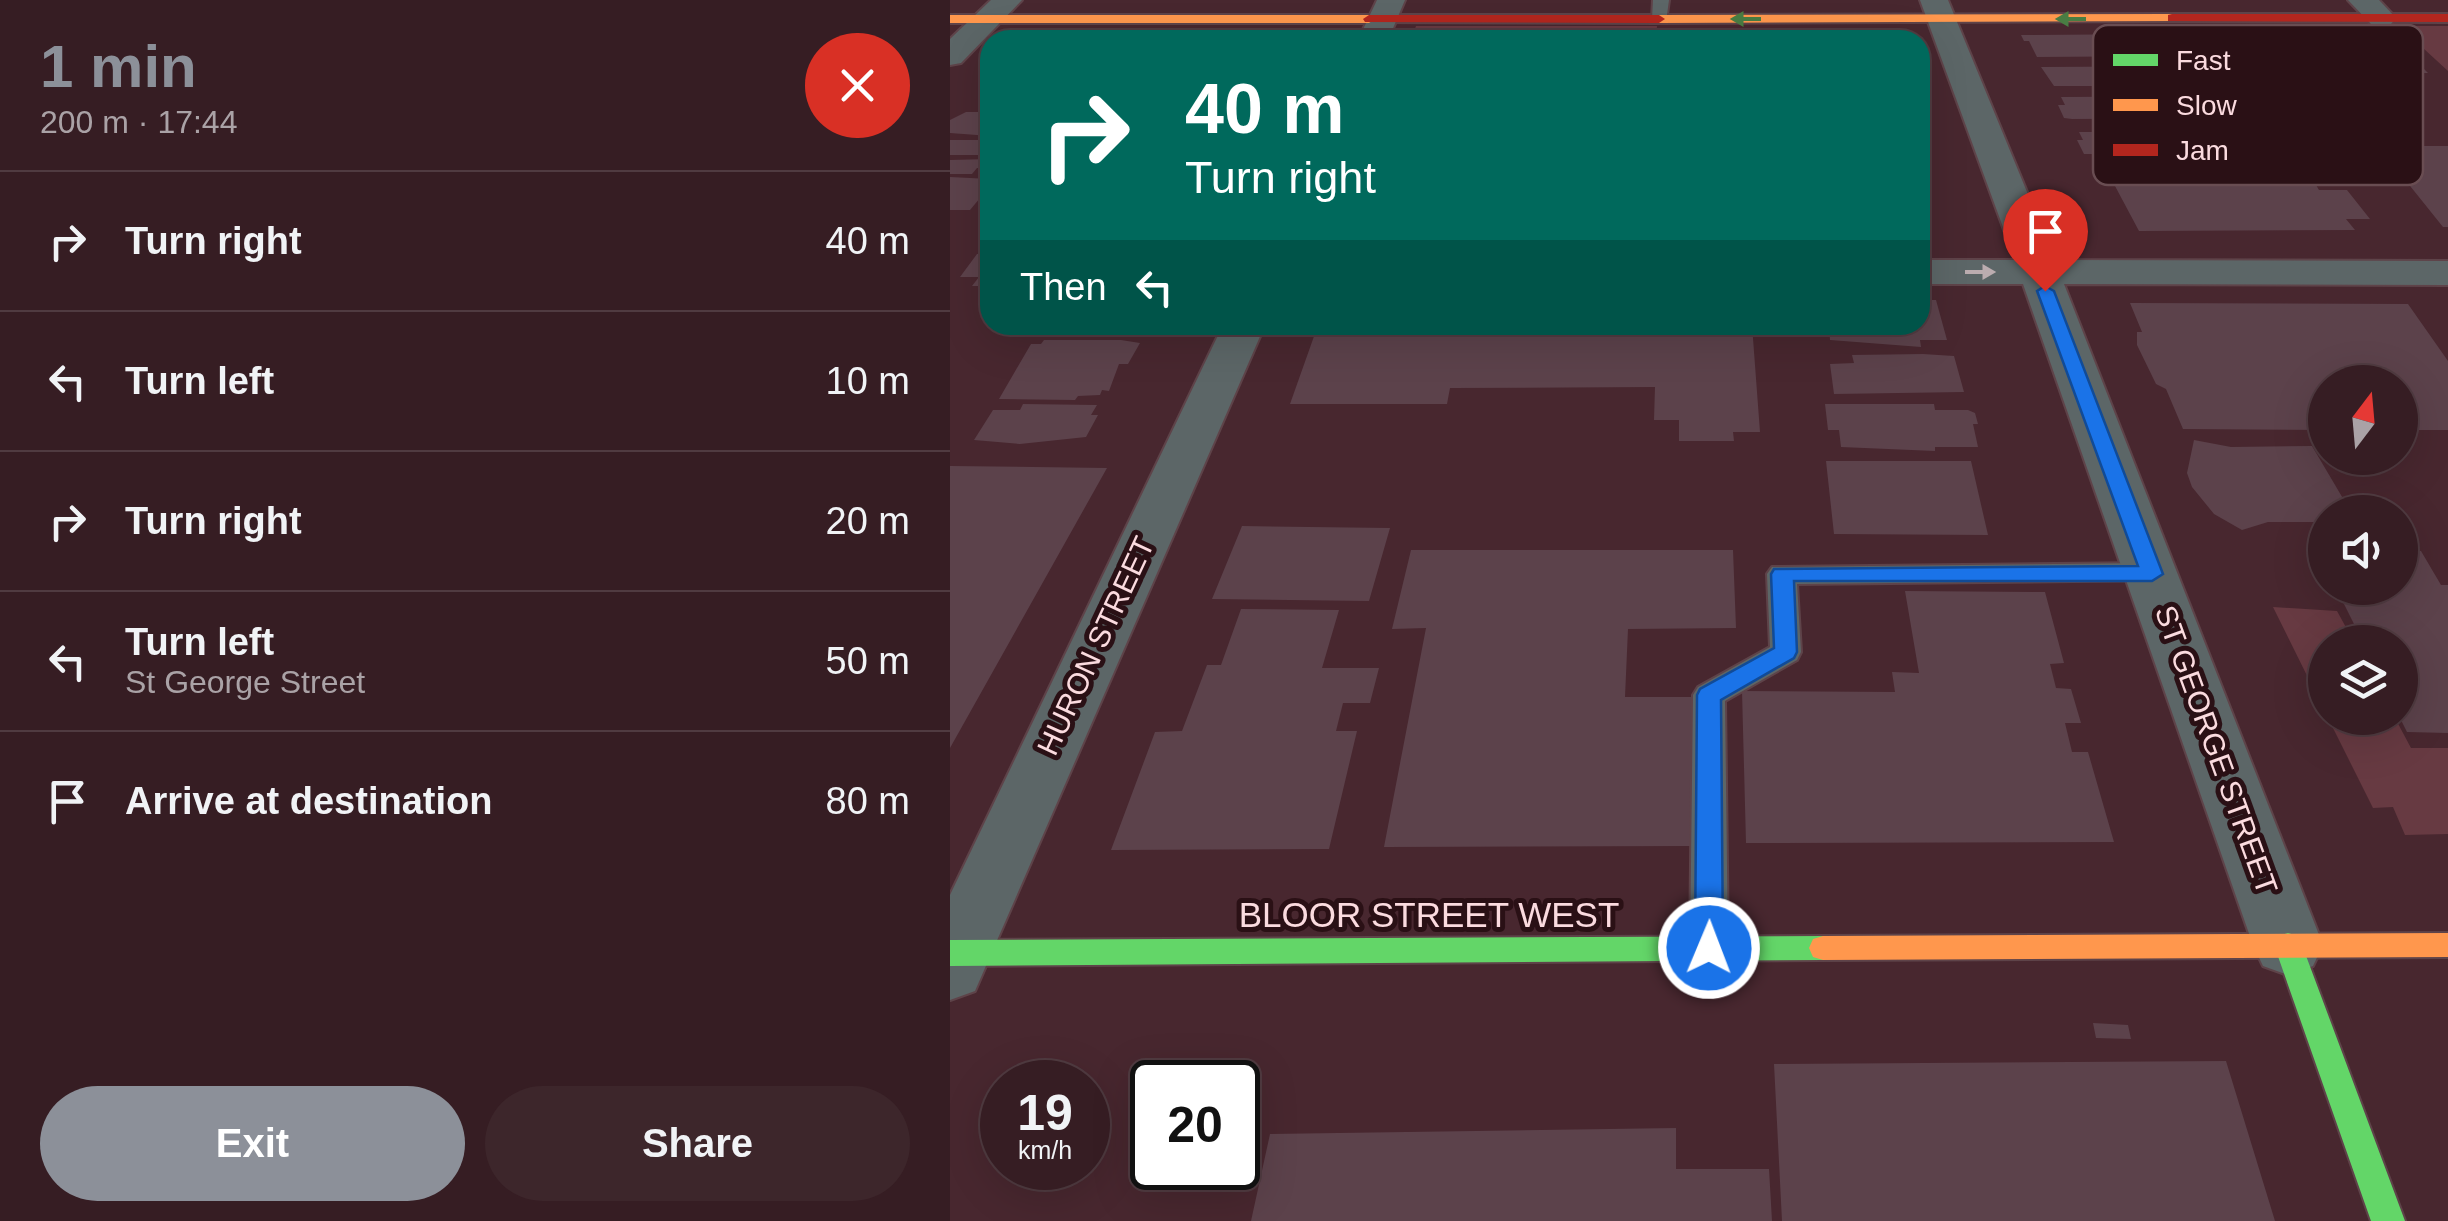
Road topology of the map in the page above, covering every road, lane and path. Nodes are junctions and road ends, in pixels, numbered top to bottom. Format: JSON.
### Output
{"nodes":[{"id":1,"x":1660,"y":9,"type":"edge"},
{"id":2,"x":2371,"y":9,"type":"edge"},
{"id":3,"x":998,"y":10,"type":"edge"},
{"id":4,"x":1938,"y":10,"type":"edge"},
{"id":5,"x":2448,"y":18,"type":"edge"},
{"id":6,"x":950,"y":19,"type":"edge"},
{"id":7,"x":1382,"y":20,"type":"edge"},
{"id":8,"x":950,"y":56,"type":"edge"},
{"id":9,"x":1930,"y":272,"type":"edge"},
{"id":10,"x":2039,"y":272,"type":"junction"},
{"id":11,"x":2448,"y":273,"type":"edge"},
{"id":12,"x":1239,"y":335,"type":"edge"},
{"id":13,"x":2152,"y":574,"type":"junction"},
{"id":14,"x":2448,"y":944,"type":"edge"},
{"id":15,"x":2288,"y":945,"type":"junction"},
{"id":16,"x":1709,"y":948,"type":"junction"},
{"id":17,"x":953,"y":959,"type":"edge"},
{"id":18,"x":2388,"y":1221,"type":"edge"}],
"edges":[{"from":4,"to":1,"type":"street","one_way":true},
{"from":1,"to":7,"type":"street"},
{"from":2,"to":4,"type":"street","one_way":true},
{"from":2,"to":5,"type":"street"},
{"from":3,"to":6,"type":"street"},
{"from":3,"to":7,"type":"street"},
{"from":3,"to":8,"type":"street"},
{"from":4,"to":10,"type":"street","name":"ST GEORGE STREET"},
{"from":9,"to":10,"type":"street","one_way":true},
{"from":10,"to":11,"type":"street"},
{"from":10,"to":13,"type":"street","name":"ST GEORGE STREET"},
{"from":12,"to":17,"type":"street","name":"HURON STREET"},
{"from":13,"to":15,"type":"street","name":"ST GEORGE STREET"},
{"from":13,"to":16,"type":"lane"},
{"from":14,"to":15,"type":"street","name":"BLOOR STREET WEST"},
{"from":15,"to":16,"type":"street","name":"BLOOR STREET WEST"},
{"from":15,"to":18,"type":"street","name":"ST GEORGE STREET"},
{"from":16,"to":17,"type":"street","name":"BLOOR STREET WEST"}]}
